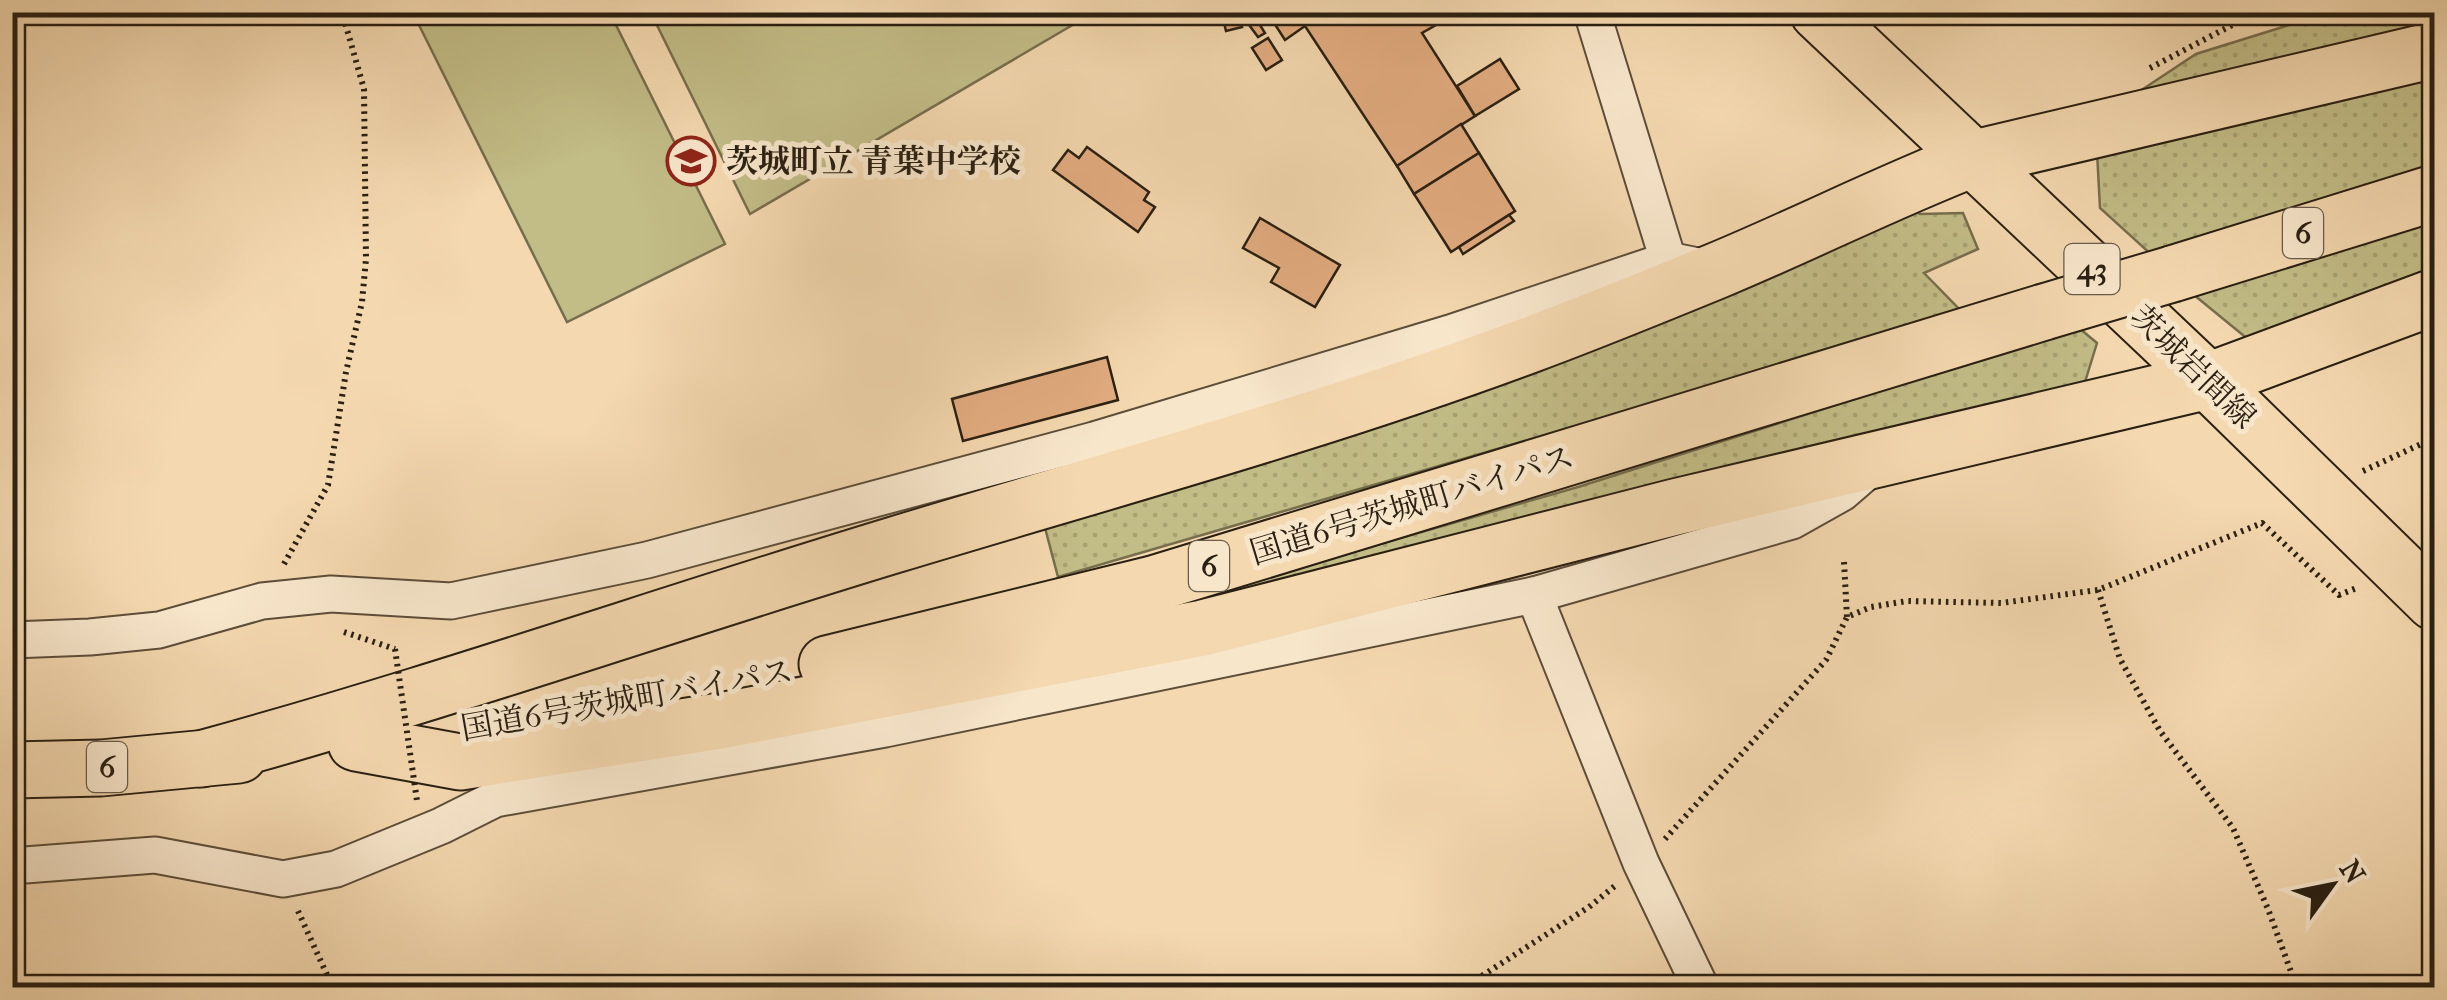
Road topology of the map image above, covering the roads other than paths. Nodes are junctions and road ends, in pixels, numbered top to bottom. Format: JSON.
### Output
{"nodes":[{"id":1,"x":1592,"y":12,"type":"edge"},
{"id":2,"x":1818,"y":12,"type":"edge"},
{"id":3,"x":2434,"y":50,"type":"edge"},
{"id":4,"x":1975,"y":158,"type":"junction"},
{"id":5,"x":2434,"y":192,"type":"edge"},
{"id":6,"x":1693,"y":265,"type":"junction"},
{"id":7,"x":2434,"y":298,"type":"edge"},
{"id":8,"x":2208,"y":381,"type":"junction"},
{"id":9,"x":1884,"y":457,"type":"junction"},
{"id":10,"x":1534,"y":595,"type":"junction"},
{"id":11,"x":2434,"y":602,"type":"edge"},
{"id":12,"x":12,"y":640,"type":"edge"},
{"id":13,"x":356,"y":744,"type":"junction"},
{"id":14,"x":202,"y":759,"type":"junction"},
{"id":15,"x":12,"y":770,"type":"edge"},
{"id":16,"x":12,"y":866,"type":"edge"},
{"id":17,"x":1701,"y":988,"type":"edge"}],
"edges":[{"from":1,"to":6,"type":"street"},
{"from":2,"to":4,"type":"main road","name":"茨城岩間線","number":"43"},
{"from":3,"to":4,"type":"main road"},
{"from":4,"to":6,"type":"main road"},
{"from":4,"to":8,"type":"main road","name":"茨城岩間線","number":"43"},
{"from":5,"to":13,"type":"main road","name":"国道6号茨城町バイパス","number":"6","bridge":true},
{"from":6,"to":12,"type":"street"},
{"from":6,"to":14,"type":"main road"},
{"from":7,"to":8,"type":"main road"},
{"from":8,"to":9,"type":"main road"},
{"from":8,"to":11,"type":"main road","name":"茨城岩間線","number":"43"},
{"from":9,"to":10,"type":"street"},
{"from":9,"to":13,"type":"main road"},
{"from":10,"to":16,"type":"street"},
{"from":10,"to":17,"type":"street"},
{"from":13,"to":14,"type":"main road","name":"国道6号茨城町バイパス","number":"6"},
{"from":14,"to":15,"type":"main road","name":"国道6号茨城町バイパス","number":"6"}]}
